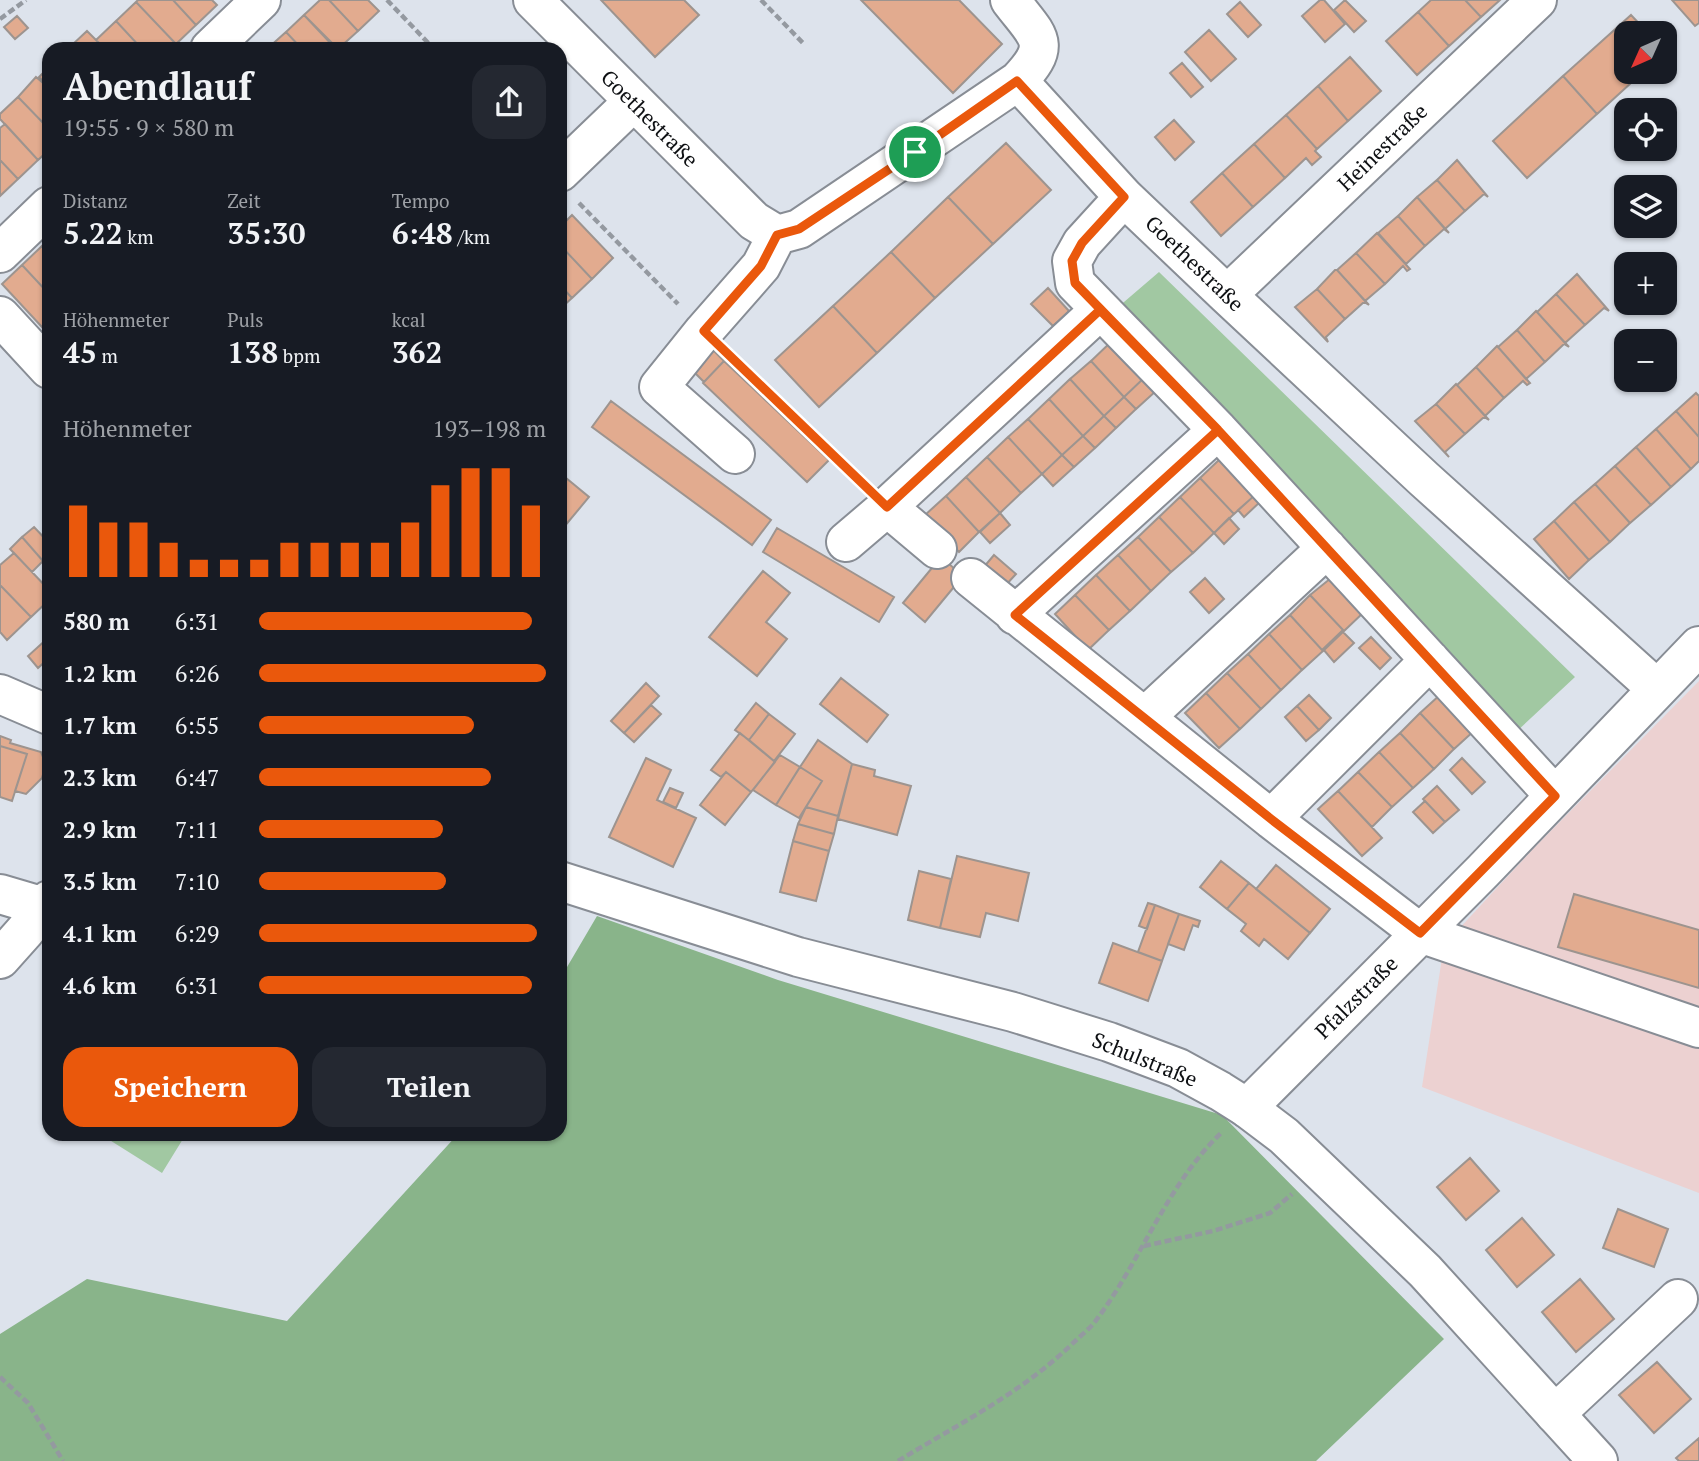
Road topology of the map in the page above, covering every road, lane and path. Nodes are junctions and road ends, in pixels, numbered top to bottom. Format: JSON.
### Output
{"nodes":[{"id":1,"x":26,"y":0,"type":"edge"},
{"id":2,"x":261,"y":0,"type":"edge"},
{"id":3,"x":387,"y":0,"type":"edge"},
{"id":4,"x":533,"y":0,"type":"edge"},
{"id":5,"x":761,"y":0,"type":"edge"},
{"id":6,"x":1010,"y":0,"type":"edge"},
{"id":7,"x":1537,"y":0,"type":"edge"},
{"id":8,"x":0,"y":19,"type":"edge"},
{"id":9,"x":217,"y":42,"type":"edge"},
{"id":10,"x":427,"y":42,"type":"edge"},
{"id":11,"x":803,"y":43,"type":"dead end"},
{"id":12,"x":1017,"y":81,"type":"junction"},
{"id":13,"x":634,"y":101,"type":"junction"},
{"id":14,"x":567,"y":180,"type":"edge"},
{"id":15,"x":567,"y":184,"type":"edge"},
{"id":16,"x":1124,"y":197,"type":"junction"},
{"id":17,"x":42,"y":213,"type":"edge"},
{"id":18,"x":777,"y":235,"type":"junction"},
{"id":19,"x":0,"y":253,"type":"edge"},
{"id":20,"x":1227,"y":295,"type":"junction"},
{"id":21,"x":1100,"y":310,"type":"junction"},
{"id":22,"x":0,"y":316,"type":"edge"},
{"id":23,"x":704,"y":331,"type":"junction"},
{"id":24,"x":42,"y":361,"type":"edge"},
{"id":25,"x":1218,"y":430,"type":"junction"},
{"id":26,"x":735,"y":454,"type":"dead end"},
{"id":27,"x":887,"y":507,"type":"junction"},
{"id":28,"x":846,"y":542,"type":"dead end"},
{"id":29,"x":937,"y":548,"type":"dead end"},
{"id":30,"x":1327,"y":548,"type":"junction"},
{"id":31,"x":971,"y":578,"type":"dead end"},
{"id":32,"x":1015,"y":615,"type":"junction"},
{"id":33,"x":1699,"y":646,"type":"edge"},
{"id":34,"x":1430,"y":660,"type":"junction"},
{"id":35,"x":1657,"y":689,"type":"junction"},
{"id":36,"x":0,"y":694,"type":"edge"},
{"id":37,"x":42,"y":712,"type":"edge"},
{"id":38,"x":1144,"y":718,"type":"junction"},
{"id":39,"x":1555,"y":796,"type":"junction"},
{"id":40,"x":1271,"y":819,"type":"junction"},
{"id":41,"x":567,"y":883,"type":"edge"},
{"id":42,"x":0,"y":894,"type":"edge"},
{"id":43,"x":42,"y":902,"type":"edge"},
{"id":44,"x":42,"y":908,"type":"edge"},
{"id":45,"x":1420,"y":933,"type":"junction"},
{"id":46,"x":0,"y":959,"type":"edge"},
{"id":47,"x":1699,"y":1028,"type":"edge"},
{"id":48,"x":1247,"y":1108,"type":"junction"},
{"id":49,"x":1321,"y":1170,"type":"junction"},
{"id":50,"x":1143,"y":1247,"type":"junction"},
{"id":51,"x":1678,"y":1300,"type":"dead end"},
{"id":52,"x":0,"y":1377,"type":"edge"},
{"id":53,"x":1555,"y":1414,"type":"junction"},
{"id":54,"x":64,"y":1461,"type":"edge"},
{"id":55,"x":898,"y":1461,"type":"edge"},
{"id":56,"x":1598,"y":1461,"type":"edge"}],
"edges":[{"from":1,"to":8,"type":"path"},
{"from":2,"to":9,"type":"street"},
{"from":3,"to":10,"type":"path"},
{"from":4,"to":13,"type":"street","name":"Goethestraße"},
{"from":5,"to":11,"type":"path"},
{"from":6,"to":12,"type":"street"},
{"from":7,"to":20,"type":"street","name":"Heinestraße"},
{"from":12,"to":16,"type":"street","name":"Goethestraße"},
{"from":12,"to":18,"type":"street"},
{"from":13,"to":14,"type":"street"},
{"from":13,"to":18,"type":"street","name":"Goethestraße"},
{"from":15,"to":23,"type":"path"},
{"from":16,"to":20,"type":"street","name":"Goethestraße"},
{"from":16,"to":21,"type":"street"},
{"from":17,"to":19,"type":"street"},
{"from":18,"to":23,"type":"street"},
{"from":20,"to":35,"type":"street","name":"Goethestraße"},
{"from":21,"to":25,"type":"street"},
{"from":21,"to":27,"type":"street"},
{"from":22,"to":24,"type":"street"},
{"from":23,"to":26,"type":"street"},
{"from":23,"to":27,"type":"path"},
{"from":25,"to":30,"type":"street"},
{"from":25,"to":32,"type":"street"},
{"from":27,"to":28,"type":"street"},
{"from":27,"to":29,"type":"street"},
{"from":30,"to":34,"type":"street"},
{"from":30,"to":38,"type":"street"},
{"from":31,"to":32,"type":"street"},
{"from":32,"to":38,"type":"street"},
{"from":33,"to":35,"type":"street","name":"Pfalzstraße"},
{"from":34,"to":39,"type":"street"},
{"from":34,"to":40,"type":"street"},
{"from":35,"to":39,"type":"street","name":"Pfalzstraße"},
{"from":36,"to":37,"type":"street"},
{"from":38,"to":40,"type":"street"},
{"from":39,"to":45,"type":"street","name":"Pfalzstraße"},
{"from":40,"to":45,"type":"street"},
{"from":41,"to":48,"type":"street","name":"Schulstraße"},
{"from":42,"to":43,"type":"street"},
{"from":44,"to":46,"type":"street"},
{"from":45,"to":47,"type":"street"},
{"from":45,"to":48,"type":"street","name":"Pfalzstraße"},
{"from":48,"to":49,"type":"street","name":"Schulstraße"},
{"from":48,"to":50,"type":"path"},
{"from":49,"to":50,"type":"path"},
{"from":49,"to":53,"type":"street","name":"Schulstraße"},
{"from":50,"to":55,"type":"path"},
{"from":51,"to":53,"type":"street"},
{"from":52,"to":54,"type":"path"},
{"from":53,"to":56,"type":"street","name":"Schulstraße"}]}
